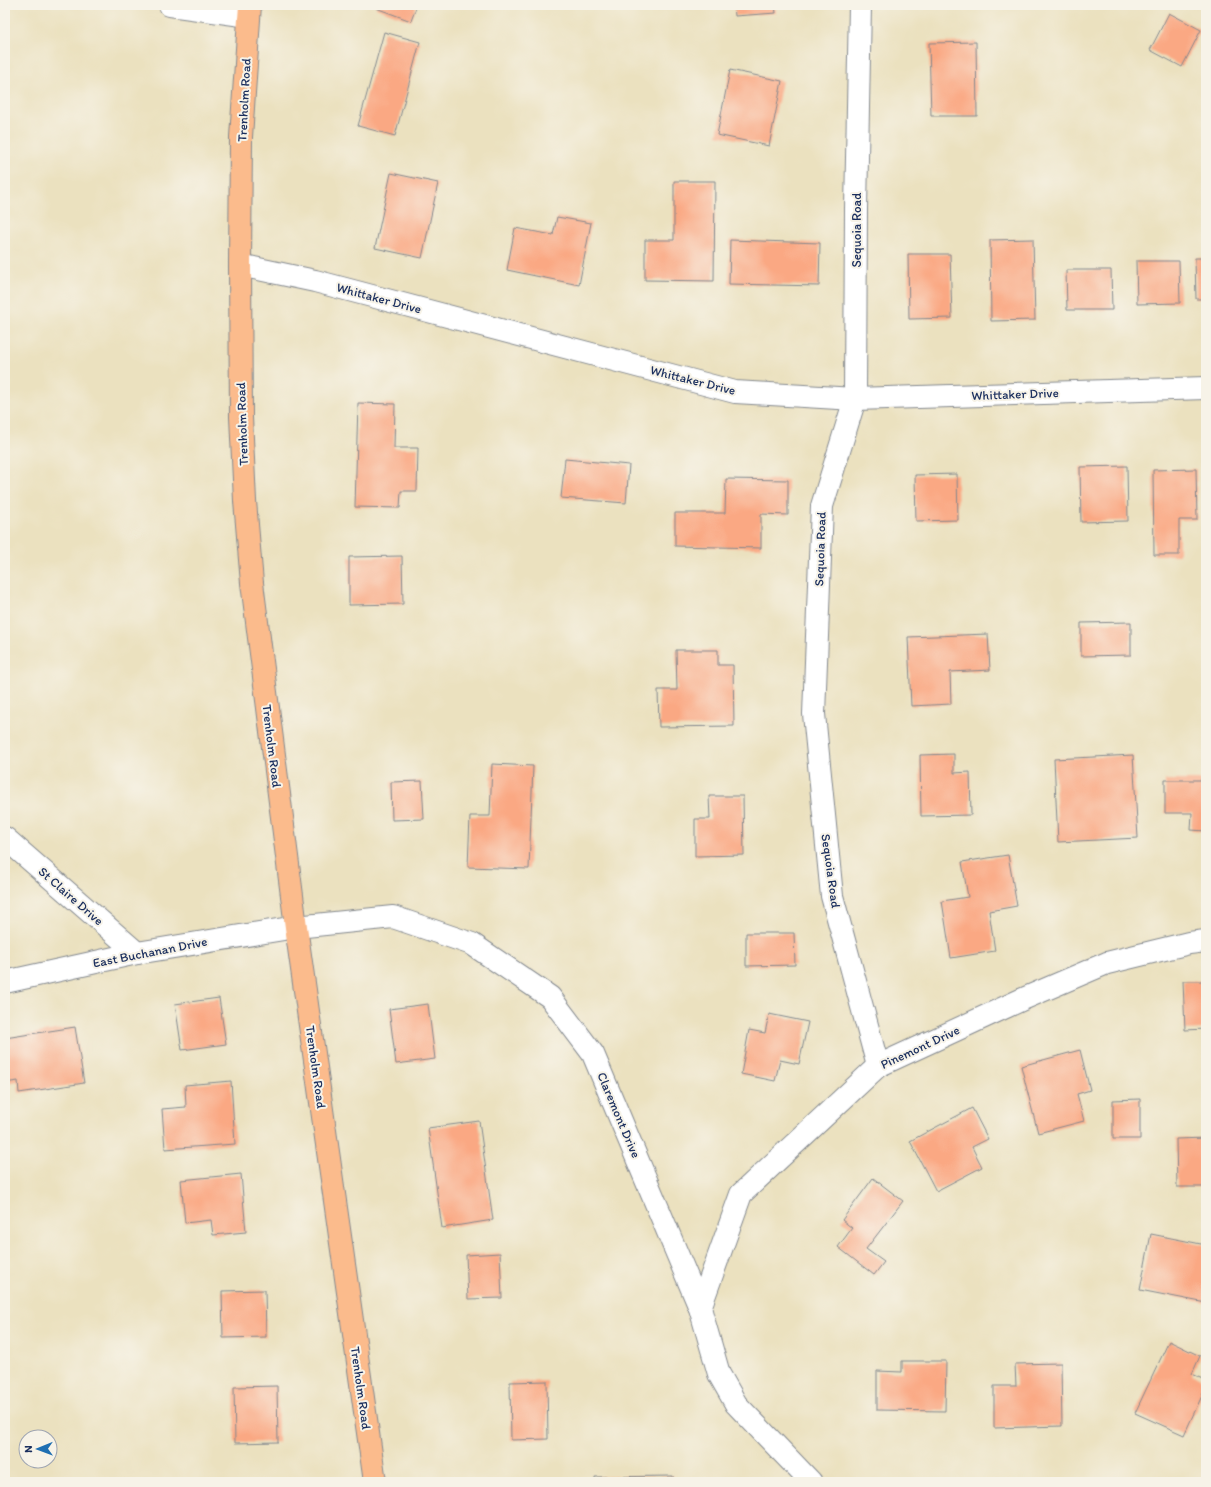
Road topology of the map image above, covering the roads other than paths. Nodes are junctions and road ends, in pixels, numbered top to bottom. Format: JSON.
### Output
{"nodes":[{"id":1,"x":170,"y":5,"type":"edge"},
{"id":2,"x":860,"y":5,"type":"edge"},
{"id":3,"x":249,"y":11,"type":"edge"},
{"id":4,"x":240,"y":265,"type":"junction"},
{"id":5,"x":1206,"y":388,"type":"edge"},
{"id":6,"x":855,"y":399,"type":"junction"},
{"id":7,"x":5,"y":838,"type":"edge"},
{"id":8,"x":296,"y":927,"type":"junction"},
{"id":9,"x":1206,"y":941,"type":"edge"},
{"id":10,"x":137,"y":953,"type":"junction"},
{"id":11,"x":5,"y":982,"type":"edge"},
{"id":12,"x":878,"y":1066,"type":"junction"},
{"id":13,"x":700,"y":1308,"type":"junction"},
{"id":14,"x":808,"y":1481,"type":"edge"},
{"id":15,"x":375,"y":1482,"type":"edge"}],
"edges":[{"from":1,"to":3,"type":"street"},
{"from":2,"to":6,"type":"street","name":"Sequoia Road"},
{"from":3,"to":4,"type":"main road","name":"Trenholm Road"},
{"from":4,"to":6,"type":"street","name":"Whittaker Drive"},
{"from":4,"to":8,"type":"main road","name":"Trenholm Road"},
{"from":5,"to":6,"type":"street","name":"Whittaker Drive"},
{"from":6,"to":12,"type":"street","name":"Sequoia Road"},
{"from":7,"to":10,"type":"street","name":"St Claire Drive"},
{"from":8,"to":10,"type":"street","name":"East Buchanan Drive"},
{"from":8,"to":13,"type":"street","name":"Claremont Drive"},
{"from":8,"to":15,"type":"main road","name":"Trenholm Road"},
{"from":9,"to":12,"type":"street","name":"Pinemont Drive"},
{"from":10,"to":11,"type":"street","name":"East Buchanan Drive"},
{"from":12,"to":13,"type":"street","name":"Pinemont Drive"},
{"from":13,"to":14,"type":"street","name":"Claremont Drive"}]}
